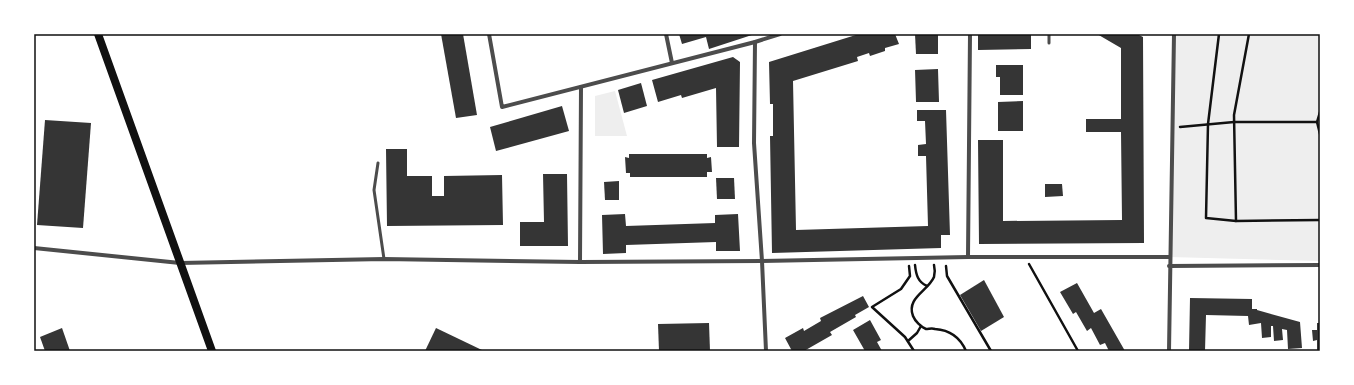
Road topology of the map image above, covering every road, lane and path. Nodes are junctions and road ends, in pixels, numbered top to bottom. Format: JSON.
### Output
{"nodes":[{"id":1,"x":98,"y":34,"type":"edge"},
{"id":2,"x":489,"y":34,"type":"edge"},
{"id":3,"x":666,"y":34,"type":"edge"},
{"id":4,"x":780,"y":34,"type":"edge"},
{"id":5,"x":970,"y":34,"type":"edge"},
{"id":6,"x":1049,"y":34,"type":"edge"},
{"id":7,"x":1174,"y":34,"type":"edge"},
{"id":8,"x":1219,"y":34,"type":"edge"},
{"id":9,"x":1249,"y":34,"type":"edge"},
{"id":10,"x":755,"y":42,"type":"junction"},
{"id":11,"x":1049,"y":43,"type":"dead end"},
{"id":12,"x":672,"y":63,"type":"junction"},
{"id":13,"x":581,"y":87,"type":"junction"},
{"id":14,"x":1320,"y":112,"type":"edge"},
{"id":15,"x":1234,"y":122,"type":"junction"},
{"id":16,"x":1317,"y":122,"type":"junction"},
{"id":17,"x":1208,"y":124,"type":"junction"},
{"id":18,"x":1173,"y":127,"type":"junction"},
{"id":19,"x":1320,"y":134,"type":"edge"},
{"id":20,"x":378,"y":163,"type":"dead end"},
{"id":21,"x":1320,"y":220,"type":"edge"},
{"id":22,"x":1236,"y":221,"type":"junction"},
{"id":23,"x":34,"y":248,"type":"edge"},
{"id":24,"x":968,"y":257,"type":"junction"},
{"id":25,"x":1025,"y":257,"type":"junction"},
{"id":26,"x":1169,"y":257,"type":"junction"},
{"id":27,"x":934,"y":258,"type":"junction"},
{"id":28,"x":945,"y":258,"type":"junction"},
{"id":29,"x":384,"y":259,"type":"junction"},
{"id":30,"x":908,"y":259,"type":"junction"},
{"id":31,"x":915,"y":259,"type":"junction"},
{"id":32,"x":580,"y":262,"type":"junction"},
{"id":33,"x":762,"y":262,"type":"junction"},
{"id":34,"x":180,"y":263,"type":"junction"},
{"id":35,"x":1320,"y":265,"type":"edge"},
{"id":36,"x":1169,"y":266,"type":"junction"},
{"id":37,"x":927,"y":286,"type":"junction"},
{"id":38,"x":921,"y":326,"type":"junction"},
{"id":39,"x":908,"y":341,"type":"junction"},
{"id":40,"x":212,"y":351,"type":"edge"},
{"id":41,"x":766,"y":351,"type":"edge"},
{"id":42,"x":914,"y":351,"type":"edge"},
{"id":43,"x":966,"y":351,"type":"edge"},
{"id":44,"x":991,"y":351,"type":"edge"},
{"id":45,"x":1078,"y":351,"type":"edge"},
{"id":46,"x":1169,"y":351,"type":"edge"}],
"edges":[{"from":1,"to":34,"type":"main road"},
{"from":2,"to":13,"type":"street"},
{"from":3,"to":12,"type":"street"},
{"from":4,"to":10,"type":"street"},
{"from":5,"to":24,"type":"street"},
{"from":6,"to":11,"type":"lane"},
{"from":7,"to":18,"type":"street"},
{"from":8,"to":17,"type":"path"},
{"from":9,"to":15,"type":"path"},
{"from":10,"to":12,"type":"street"},
{"from":10,"to":33,"type":"street"},
{"from":12,"to":13,"type":"street"},
{"from":13,"to":32,"type":"street"},
{"from":14,"to":16,"type":"path"},
{"from":15,"to":16,"type":"path"},
{"from":15,"to":17,"type":"path"},
{"from":15,"to":22,"type":"path"},
{"from":16,"to":19,"type":"path"},
{"from":17,"to":18,"type":"path"},
{"from":17,"to":22,"type":"path"},
{"from":18,"to":26,"type":"street"},
{"from":20,"to":29,"type":"lane"},
{"from":21,"to":22,"type":"path"},
{"from":23,"to":34,"type":"street"},
{"from":24,"to":25,"type":"street"},
{"from":24,"to":28,"type":"street"},
{"from":25,"to":26,"type":"street"},
{"from":25,"to":45,"type":"path"},
{"from":26,"to":36,"type":"street"},
{"from":27,"to":28,"type":"street"},
{"from":27,"to":31,"type":"street"},
{"from":27,"to":37,"type":"path"},
{"from":28,"to":44,"type":"path"},
{"from":29,"to":32,"type":"street"},
{"from":29,"to":34,"type":"street"},
{"from":30,"to":31,"type":"street"},
{"from":30,"to":33,"type":"street"},
{"from":30,"to":39,"type":"path"},
{"from":31,"to":37,"type":"path"},
{"from":32,"to":33,"type":"street"},
{"from":33,"to":41,"type":"street"},
{"from":34,"to":40,"type":"main road"},
{"from":35,"to":36,"type":"street"},
{"from":36,"to":46,"type":"street"},
{"from":37,"to":38,"type":"path"},
{"from":38,"to":39,"type":"path"},
{"from":38,"to":43,"type":"path"},
{"from":39,"to":42,"type":"path"}]}
